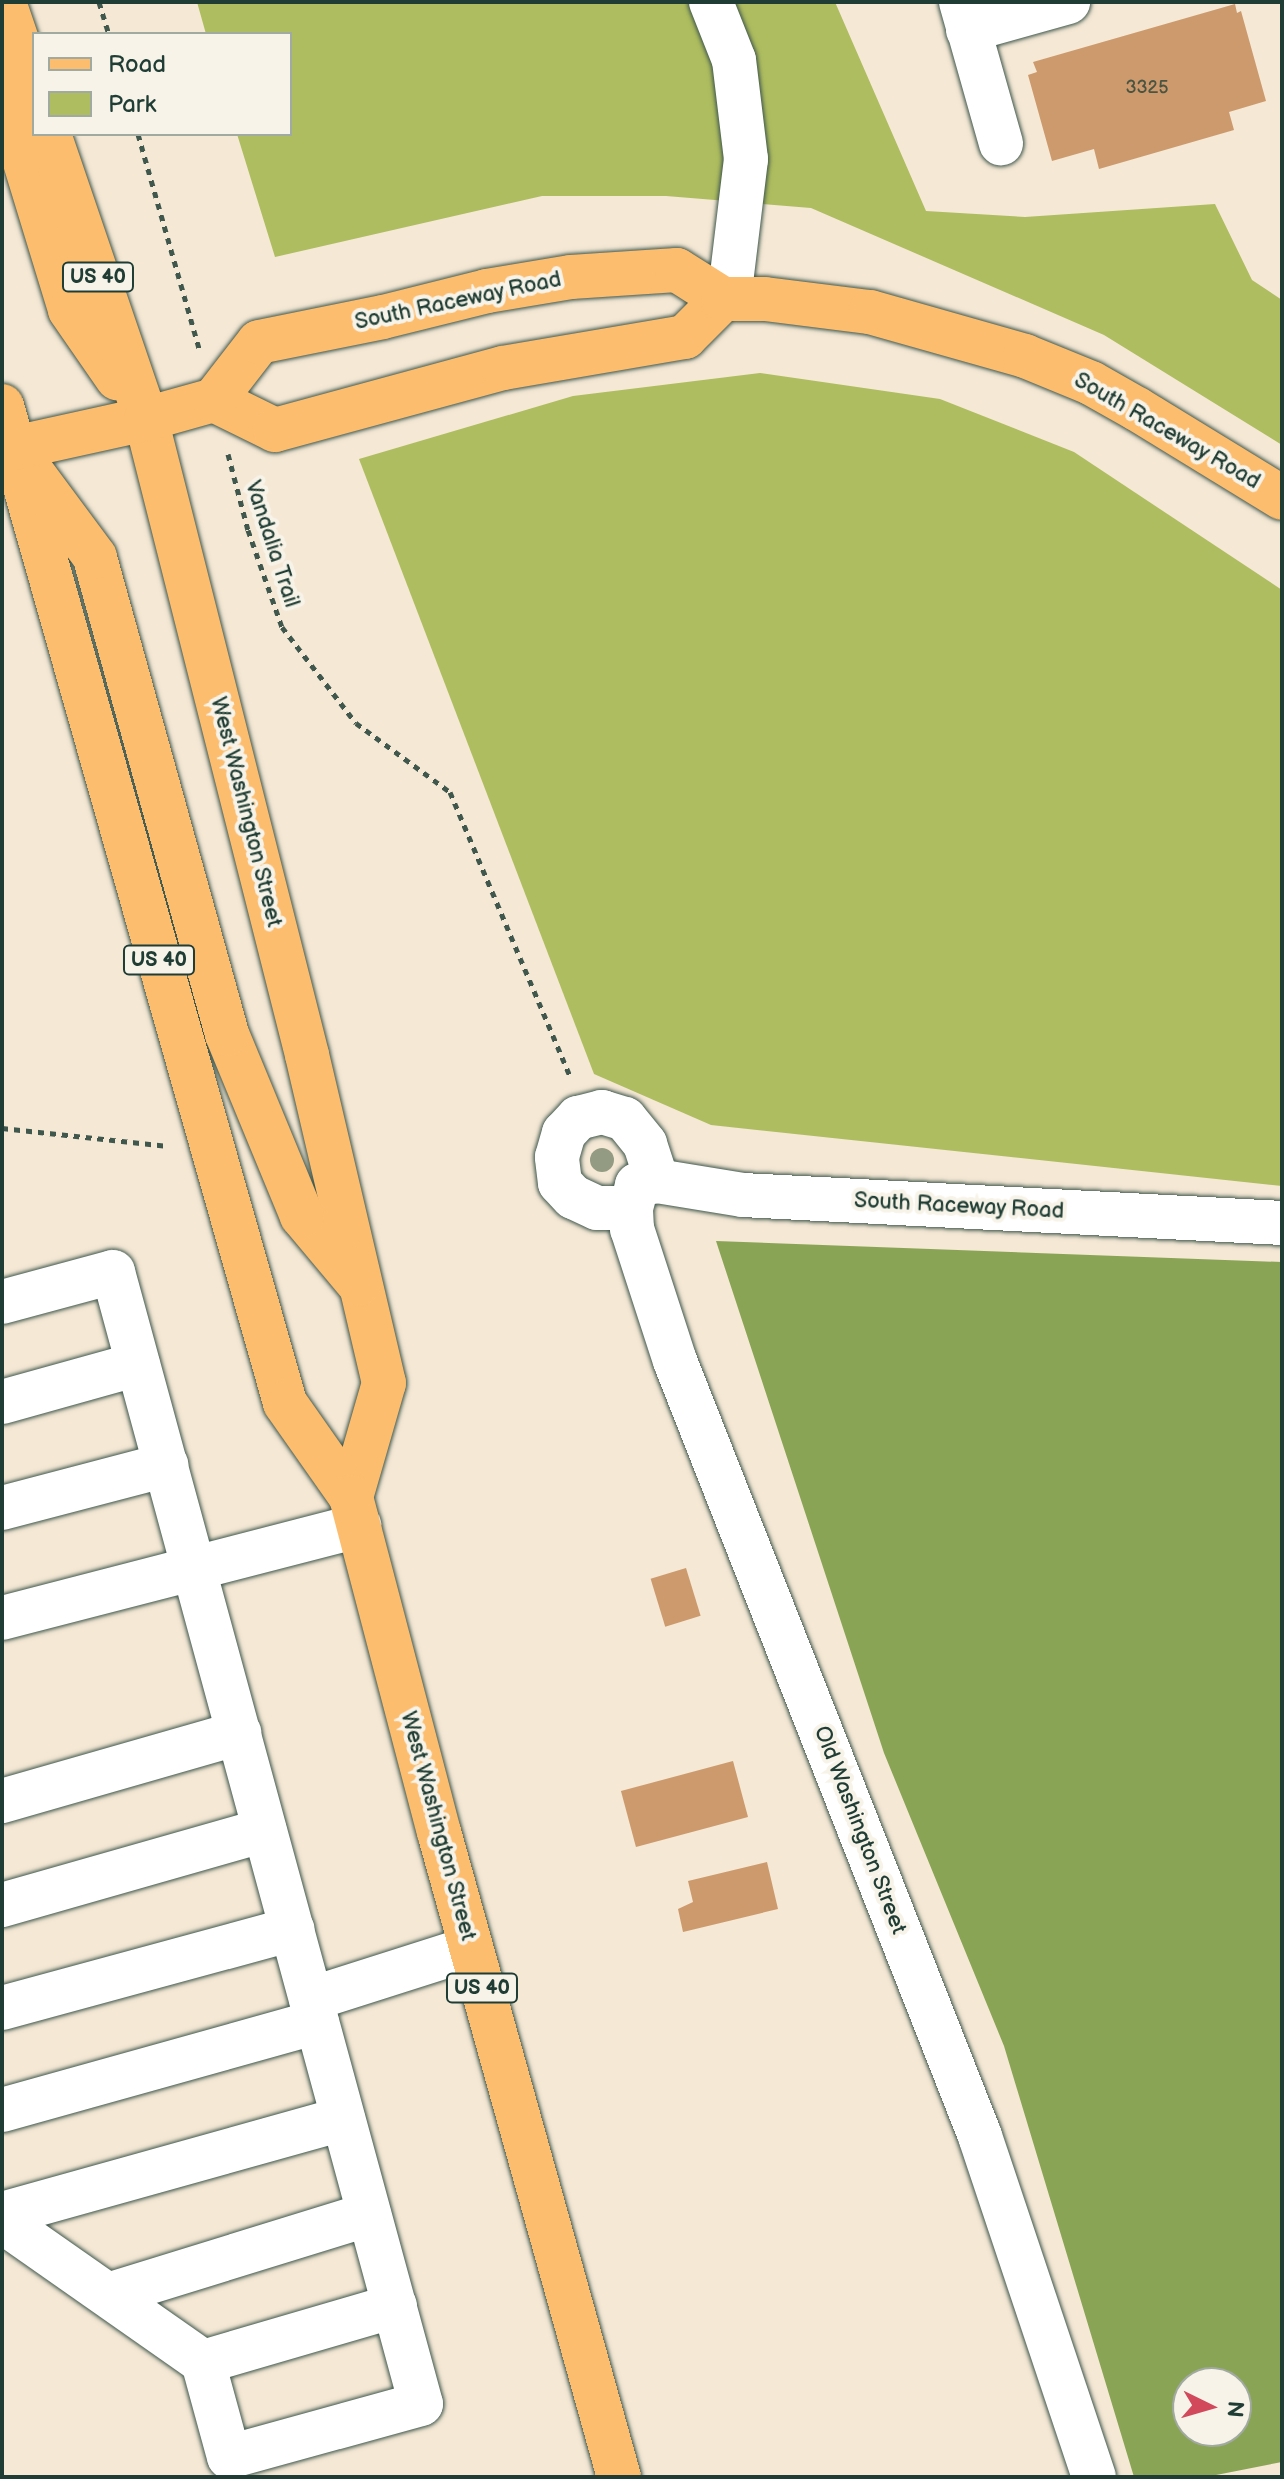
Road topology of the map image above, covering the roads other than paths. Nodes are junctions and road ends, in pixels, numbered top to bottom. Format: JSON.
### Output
{"nodes":[{"id":1,"x":4,"y":2,"type":"edge"},
{"id":2,"x":711,"y":2,"type":"edge"},
{"id":3,"x":1068,"y":2,"type":"edge"},
{"id":4,"x":965,"y":16,"type":"edge"},
{"id":5,"x":32,"y":84,"type":"edge"},
{"id":6,"x":2,"y":87,"type":"edge"},
{"id":7,"x":50,"y":136,"type":"edge"},
{"id":8,"x":1001,"y":143,"type":"dead end"},
{"id":9,"x":726,"y":299,"type":"junction"},
{"id":10,"x":214,"y":400,"type":"junction"},
{"id":11,"x":2,"y":406,"type":"edge"},
{"id":12,"x":146,"y":419,"type":"junction"},
{"id":13,"x":14,"y":448,"type":"junction"},
{"id":14,"x":1282,"y":498,"type":"edge"},
{"id":15,"x":642,"y":1191,"type":"junction"},
{"id":16,"x":1282,"y":1223,"type":"edge"},
{"id":17,"x":359,"y":1284,"type":"junction"},
{"id":18,"x":2,"y":1302,"type":"edge"},
{"id":19,"x":138,"y":1364,"type":"junction"},
{"id":20,"x":2,"y":1402,"type":"edge"},
{"id":21,"x":166,"y":1465,"type":"junction"},
{"id":22,"x":2,"y":1508,"type":"edge"},
{"id":23,"x":355,"y":1512,"type":"junction"},
{"id":24,"x":194,"y":1569,"type":"junction"},
{"id":25,"x":2,"y":1618,"type":"edge"},
{"id":26,"x":239,"y":1733,"type":"junction"},
{"id":27,"x":2,"y":1801,"type":"edge"},
{"id":28,"x":265,"y":1830,"type":"junction"},
{"id":29,"x":2,"y":1905,"type":"edge"},
{"id":30,"x":292,"y":1929,"type":"junction"},
{"id":31,"x":471,"y":1948,"type":"junction"},
{"id":32,"x":2,"y":2008,"type":"edge"},
{"id":33,"x":314,"y":2010,"type":"junction"},
{"id":34,"x":2,"y":2110,"type":"edge"},
{"id":35,"x":343,"y":2119,"type":"junction"},
{"id":36,"x":2,"y":2214,"type":"edge"},
{"id":37,"x":369,"y":2214,"type":"junction"},
{"id":38,"x":2,"y":2221,"type":"edge"},
{"id":39,"x":111,"y":2294,"type":"junction"},
{"id":40,"x":395,"y":2306,"type":"junction"},
{"id":41,"x":203,"y":2362,"type":"junction"},
{"id":42,"x":619,"y":2477,"type":"edge"},
{"id":43,"x":1094,"y":2477,"type":"edge"}],
"edges":[{"from":1,"to":5,"type":"main road"},
{"from":2,"to":9,"type":"street"},
{"from":3,"to":4,"type":"street"},
{"from":4,"to":8,"type":"street"},
{"from":6,"to":12,"type":"main road"},
{"from":7,"to":12,"type":"main road","name":"West Washington Street","number":"US 40"},
{"from":9,"to":10,"type":"main road"},
{"from":9,"to":10,"type":"main road","name":"South Raceway Road"},
{"from":9,"to":14,"type":"main road","name":"South Raceway Road"},
{"from":10,"to":12,"type":"main road"},
{"from":11,"to":13,"type":"main road","name":"West Washington Street","number":"US 40"},
{"from":12,"to":13,"type":"main road"},
{"from":12,"to":17,"type":"main road","name":"West Washington Street","number":"US 40"},
{"from":13,"to":17,"type":"main road"},
{"from":13,"to":23,"type":"main road","name":"West Washington Street","number":"US 40"},
{"from":15,"to":15,"type":"street"},
{"from":15,"to":16,"type":"street","name":"South Raceway Road"},
{"from":15,"to":43,"type":"street","name":"Old Washington Street"},
{"from":17,"to":23,"type":"main road","name":"West Washington Street","number":"US 40"},
{"from":18,"to":19,"type":"street"},
{"from":19,"to":20,"type":"street"},
{"from":19,"to":21,"type":"street"},
{"from":21,"to":22,"type":"street"},
{"from":21,"to":24,"type":"street"},
{"from":23,"to":24,"type":"street"},
{"from":23,"to":31,"type":"main road","name":"West Washington Street","number":"US 40"},
{"from":24,"to":25,"type":"street"},
{"from":24,"to":26,"type":"street"},
{"from":26,"to":27,"type":"street"},
{"from":26,"to":28,"type":"street"},
{"from":28,"to":29,"type":"street"},
{"from":28,"to":30,"type":"street"},
{"from":30,"to":32,"type":"street"},
{"from":30,"to":33,"type":"street"},
{"from":31,"to":33,"type":"street"},
{"from":31,"to":42,"type":"main road","name":"West Washington Street","number":"US 40"},
{"from":33,"to":34,"type":"street"},
{"from":33,"to":35,"type":"street"},
{"from":35,"to":36,"type":"street"},
{"from":35,"to":37,"type":"street"},
{"from":37,"to":39,"type":"street"},
{"from":37,"to":40,"type":"street"},
{"from":38,"to":39,"type":"street"},
{"from":39,"to":41,"type":"street"},
{"from":40,"to":41,"type":"street"},
{"from":40,"to":41,"type":"street"}]}
